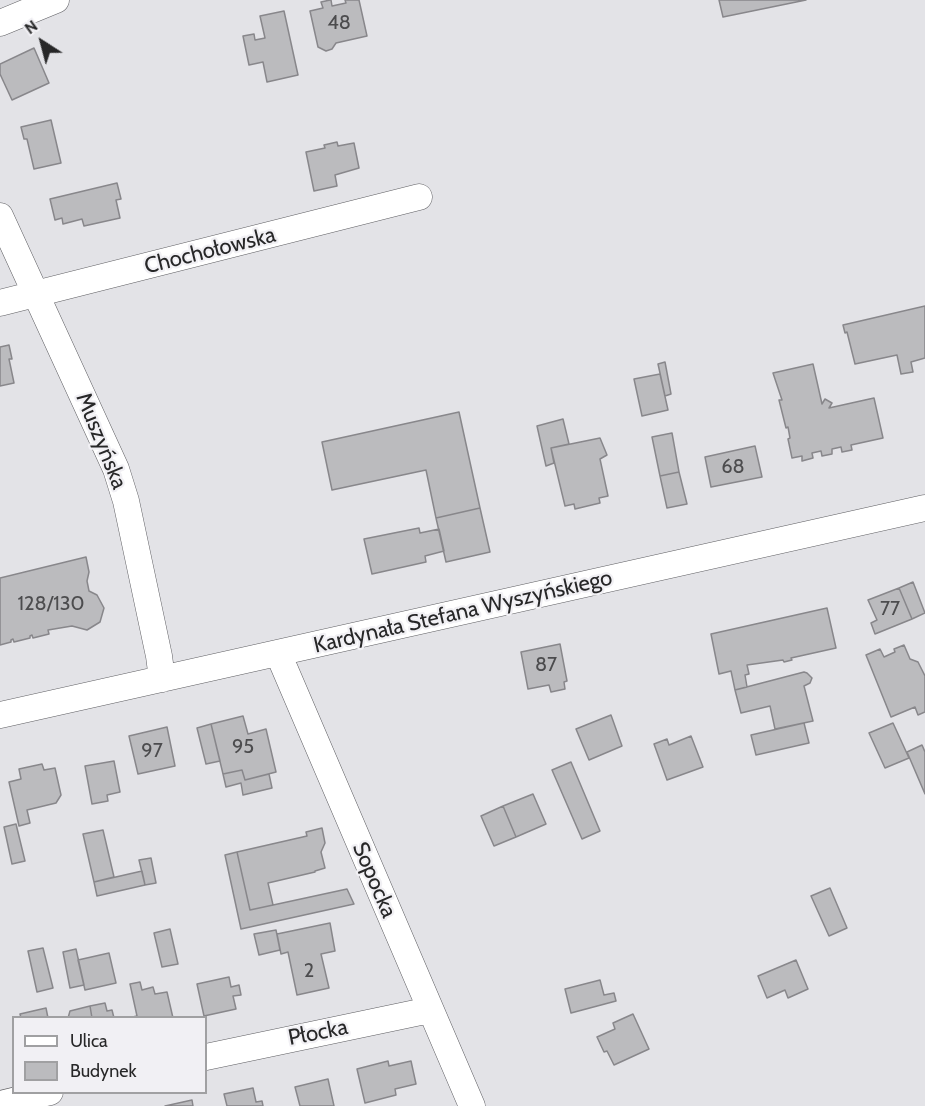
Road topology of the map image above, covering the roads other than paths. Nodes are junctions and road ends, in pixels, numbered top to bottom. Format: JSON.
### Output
{"nodes":[{"id":1,"x":56,"y":0,"type":"edge"},
{"id":2,"x":0,"y":23,"type":"edge"},
{"id":3,"x":419,"y":197,"type":"dead end"},
{"id":4,"x":0,"y":216,"type":"edge"},
{"id":5,"x":38,"y":295,"type":"junction"},
{"id":6,"x":0,"y":303,"type":"edge"},
{"id":7,"x":925,"y":508,"type":"edge"},
{"id":8,"x":278,"y":653,"type":"junction"},
{"id":9,"x":162,"y":679,"type":"junction"},
{"id":10,"x":0,"y":715,"type":"edge"},
{"id":11,"x":430,"y":1010,"type":"junction"},
{"id":12,"x":207,"y":1057,"type":"edge"},
{"id":13,"x":42,"y":1094,"type":"edge"},
{"id":14,"x":0,"y":1104,"type":"edge"},
{"id":15,"x":472,"y":1106,"type":"edge"}],
"edges":[{"from":1,"to":2,"type":"street"},
{"from":3,"to":5,"type":"street","name":"Chochołowska"},
{"from":4,"to":5,"type":"street","name":"Muszyńska"},
{"from":5,"to":6,"type":"street","name":"Chochołowska"},
{"from":5,"to":9,"type":"street","name":"Muszyńska"},
{"from":7,"to":8,"type":"street","name":"Kardynała Stefana Wyszyńskiego"},
{"from":8,"to":9,"type":"street","name":"Kardynała Stefana Wyszyńskiego"},
{"from":8,"to":11,"type":"street","name":"Sopocka"},
{"from":9,"to":10,"type":"street","name":"Kardynała Stefana Wyszyńskiego"},
{"from":11,"to":12,"type":"street","name":"Płocka"},
{"from":11,"to":15,"type":"street","name":"Sopocka"},
{"from":13,"to":14,"type":"street"}]}
